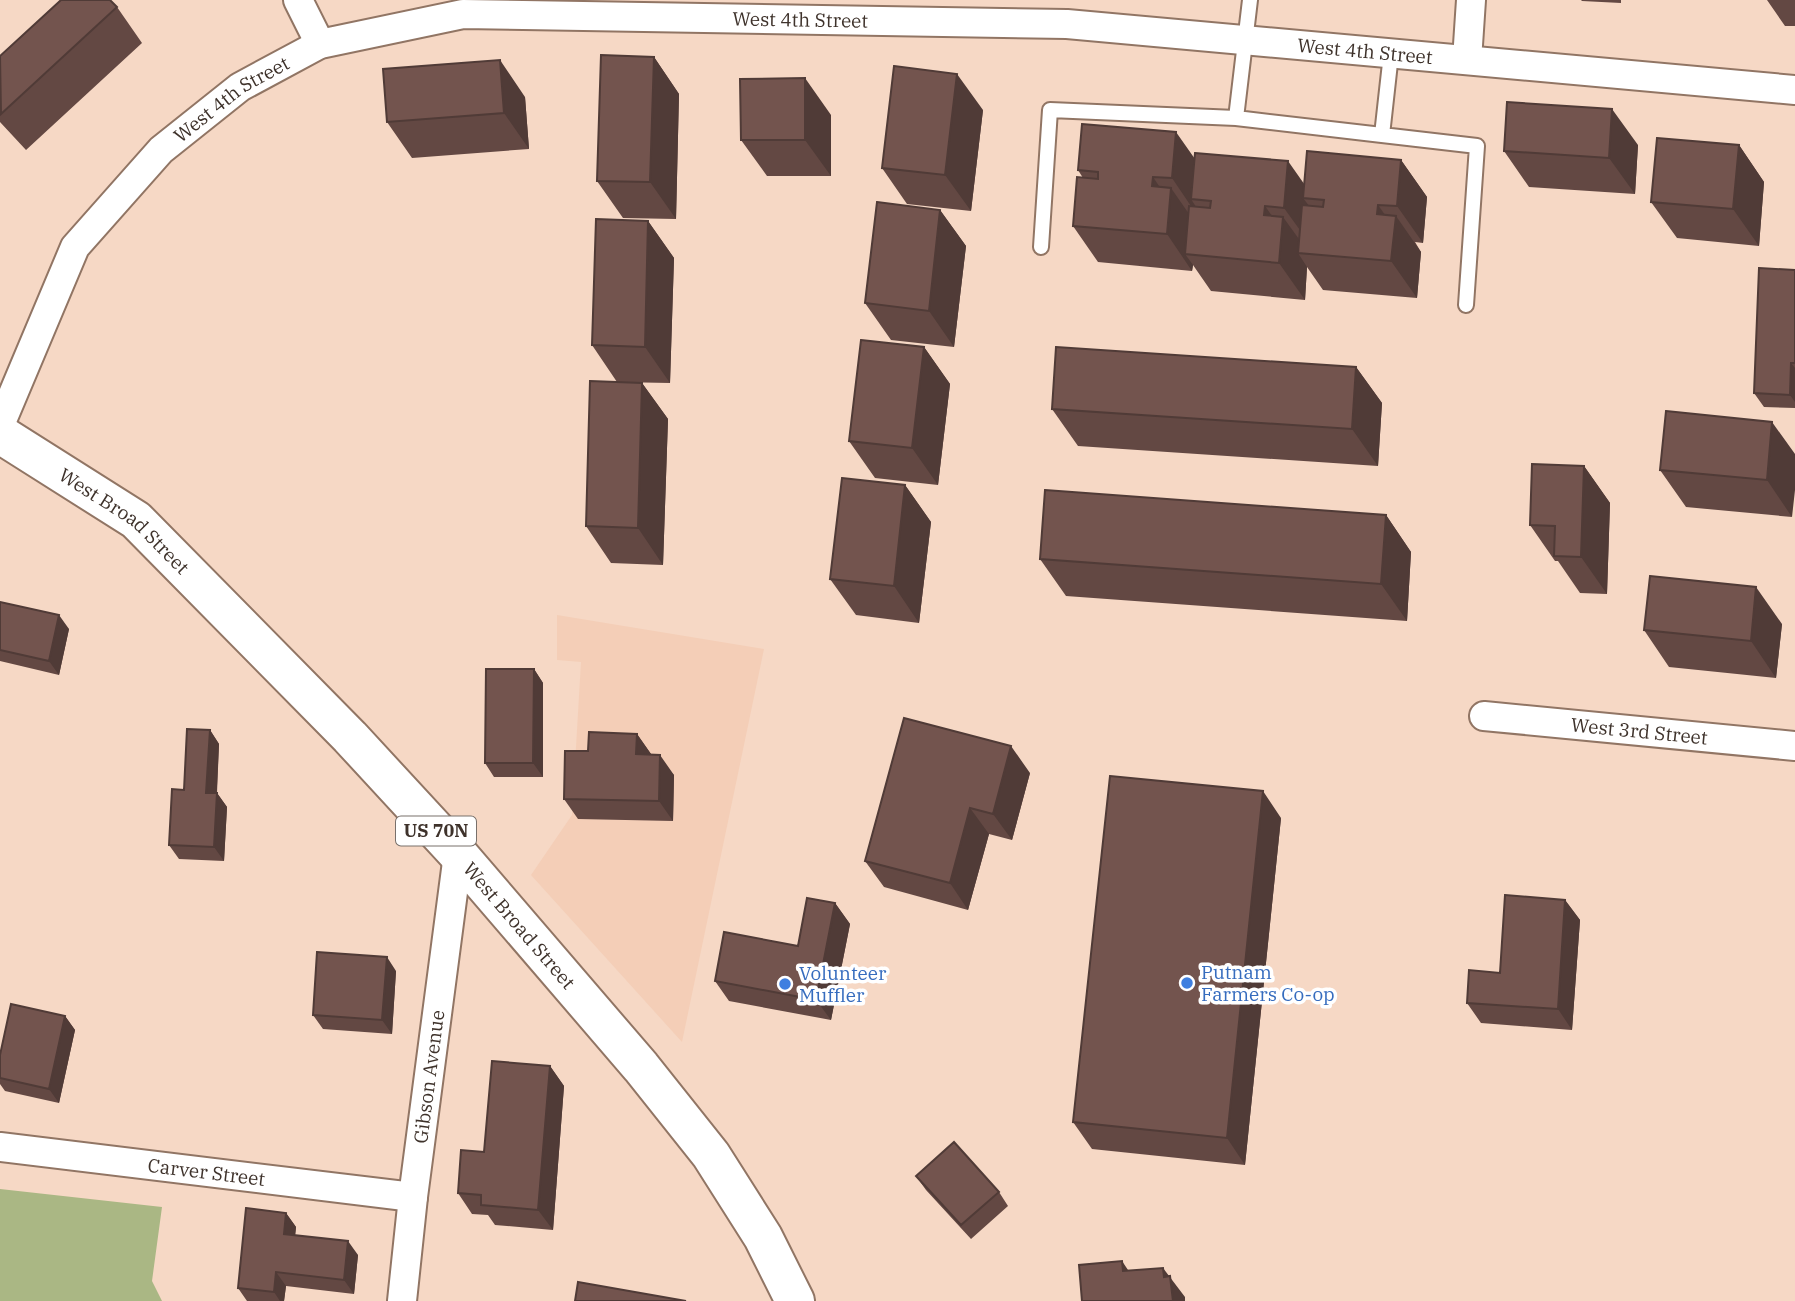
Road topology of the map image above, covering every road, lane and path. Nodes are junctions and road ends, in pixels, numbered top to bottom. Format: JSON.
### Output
{"nodes":[{"id":1,"x":298,"y":0,"type":"edge"},
{"id":2,"x":1250,"y":0,"type":"edge"},
{"id":3,"x":1471,"y":0,"type":"edge"},
{"id":4,"x":1068,"y":12,"type":"edge"},
{"id":5,"x":1245,"y":40,"type":"junction"},
{"id":6,"x":320,"y":44,"type":"junction"},
{"id":7,"x":1391,"y":54,"type":"junction"},
{"id":8,"x":1467,"y":60,"type":"junction"},
{"id":9,"x":1795,"y":90,"type":"edge"},
{"id":10,"x":1236,"y":118,"type":"junction"},
{"id":11,"x":1382,"y":135,"type":"junction"},
{"id":12,"x":1041,"y":247,"type":"dead end"},
{"id":13,"x":1466,"y":304,"type":"dead end"},
{"id":14,"x":0,"y":425,"type":"edge"},
{"id":15,"x":0,"y":434,"type":"edge"},
{"id":16,"x":1484,"y":716,"type":"dead end"},
{"id":17,"x":1795,"y":746,"type":"edge"},
{"id":18,"x":458,"y":854,"type":"junction"},
{"id":19,"x":0,"y":1147,"type":"edge"},
{"id":20,"x":413,"y":1197,"type":"junction"},
{"id":21,"x":402,"y":1301,"type":"edge"},
{"id":22,"x":795,"y":1301,"type":"edge"}],
"edges":[{"from":1,"to":6,"type":"street"},
{"from":2,"to":5,"type":"lane"},
{"from":3,"to":8,"type":"street"},
{"from":4,"to":5,"type":"street","name":"West 4th Street"},
{"from":4,"to":6,"type":"street","name":"West 4th Street"},
{"from":5,"to":7,"type":"street","name":"West 4th Street"},
{"from":5,"to":10,"type":"lane"},
{"from":6,"to":14,"type":"street","name":"West 4th Street"},
{"from":7,"to":8,"type":"street","name":"West 4th Street"},
{"from":7,"to":11,"type":"lane"},
{"from":8,"to":9,"type":"street","name":"West 4th Street"},
{"from":10,"to":11,"type":"lane"},
{"from":10,"to":12,"type":"lane"},
{"from":11,"to":13,"type":"lane"},
{"from":15,"to":18,"type":"main road","name":"West Broad Street","number":"US 70N"},
{"from":16,"to":17,"type":"street","name":"West 3rd Street"},
{"from":18,"to":20,"type":"street","name":"Gibson Avenue"},
{"from":18,"to":22,"type":"main road","name":"West Broad Street","number":"US 70N"},
{"from":19,"to":20,"type":"street","name":"Carver Street"},
{"from":20,"to":21,"type":"street","name":"Gibson Avenue"}]}
